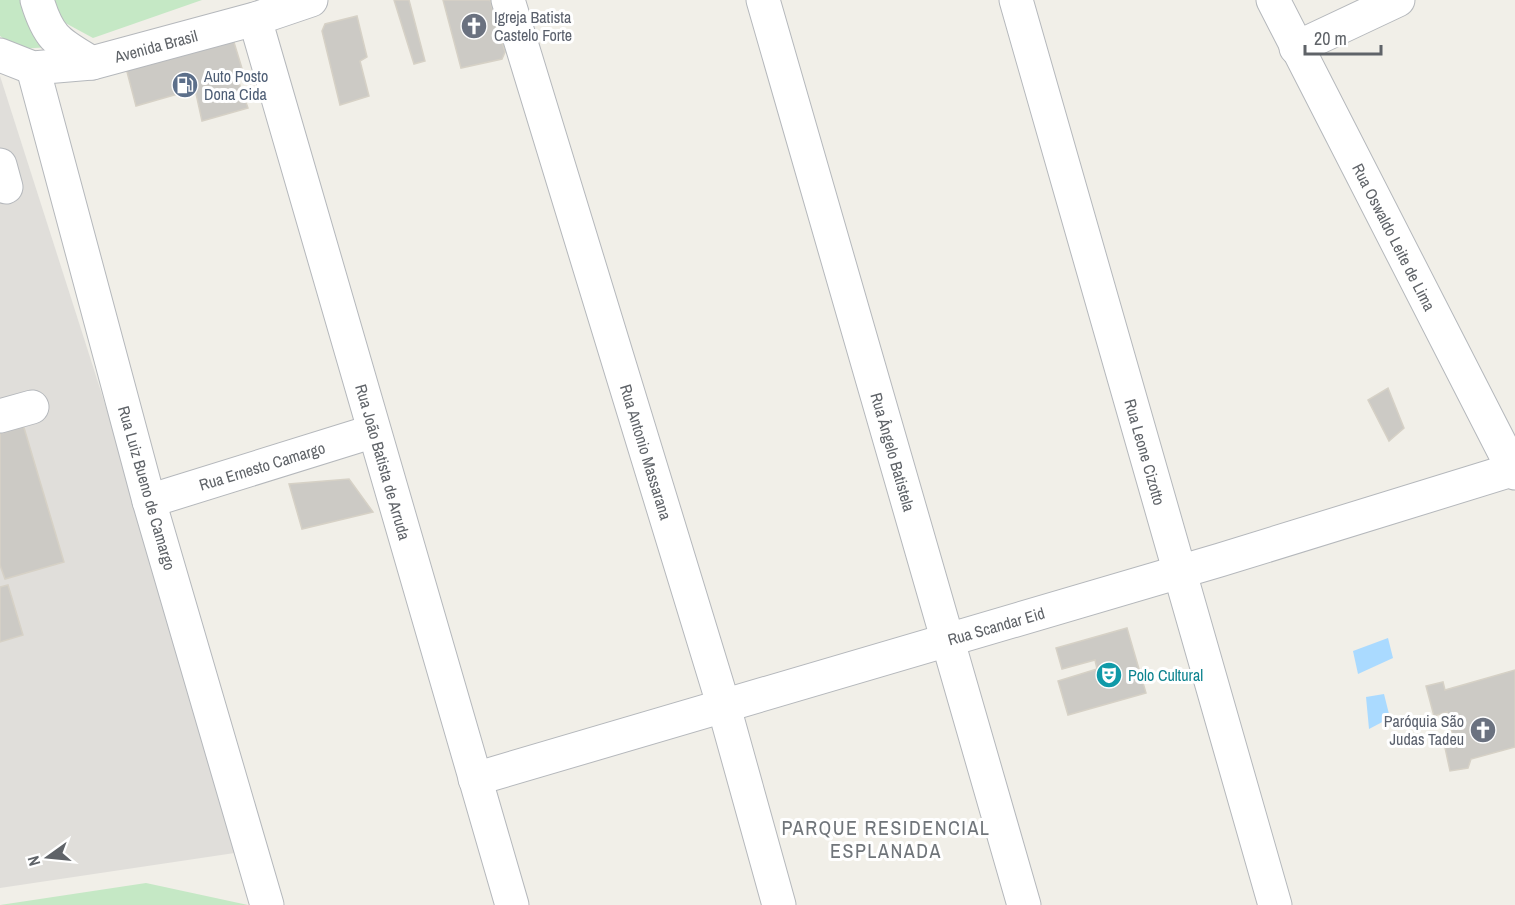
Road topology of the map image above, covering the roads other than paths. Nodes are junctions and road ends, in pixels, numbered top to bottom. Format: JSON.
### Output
{"nodes":[{"id":1,"x":37,"y":0,"type":"edge"},
{"id":2,"x":311,"y":0,"type":"edge"},
{"id":3,"x":508,"y":0,"type":"edge"},
{"id":4,"x":763,"y":0,"type":"edge"},
{"id":5,"x":1016,"y":0,"type":"edge"},
{"id":6,"x":1273,"y":0,"type":"edge"},
{"id":7,"x":1398,"y":0,"type":"edge"},
{"id":8,"x":255,"y":19,"type":"junction"},
{"id":9,"x":1296,"y":48,"type":"junction"},
{"id":10,"x":0,"y":55,"type":"edge"},
{"id":11,"x":93,"y":63,"type":"junction"},
{"id":12,"x":33,"y":68,"type":"junction"},
{"id":13,"x":32,"y":407,"type":"dead end"},
{"id":14,"x":0,"y":416,"type":"edge"},
{"id":15,"x":374,"y":431,"type":"junction"},
{"id":16,"x":1514,"y":470,"type":"edge"},
{"id":17,"x":149,"y":501,"type":"junction"},
{"id":18,"x":1179,"y":572,"type":"junction"},
{"id":19,"x":947,"y":640,"type":"junction"},
{"id":20,"x":724,"y":707,"type":"junction"},
{"id":21,"x":475,"y":779,"type":"junction"},
{"id":22,"x":267,"y":905,"type":"edge"},
{"id":23,"x":512,"y":905,"type":"edge"},
{"id":24,"x":779,"y":905,"type":"edge"},
{"id":25,"x":1023,"y":905,"type":"edge"},
{"id":26,"x":1275,"y":905,"type":"edge"}],
"edges":[{"from":1,"to":11,"type":"street"},
{"from":2,"to":8,"type":"street","name":"Avenida Brasil"},
{"from":3,"to":20,"type":"street","name":"Rua Antonio Massarana"},
{"from":4,"to":19,"type":"street","name":"Rua Ângelo Batistela"},
{"from":5,"to":18,"type":"street","name":"Rua Leone Cizotto"},
{"from":6,"to":9,"type":"street","name":"Rua Oswaldo Leite de Lima"},
{"from":7,"to":9,"type":"street"},
{"from":8,"to":11,"type":"street","name":"Avenida Brasil"},
{"from":8,"to":15,"type":"street","name":"Rua João Batista de Arruda"},
{"from":9,"to":16,"type":"street","name":"Rua Oswaldo Leite de Lima"},
{"from":10,"to":12,"type":"street","name":"Avenida Brasil"},
{"from":11,"to":12,"type":"street","name":"Avenida Brasil"},
{"from":12,"to":17,"type":"street","name":"Rua Luiz Bueno de Camargo"},
{"from":13,"to":14,"type":"street"},
{"from":15,"to":17,"type":"street","name":"Rua Ernesto Camargo"},
{"from":15,"to":21,"type":"street","name":"Rua João Batista de Arruda"},
{"from":16,"to":18,"type":"street","name":"Rua Scandar Eid"},
{"from":17,"to":22,"type":"street","name":"Rua Luiz Bueno de Camargo"},
{"from":18,"to":19,"type":"street","name":"Rua Scandar Eid"},
{"from":18,"to":26,"type":"street","name":"Rua Leone Cizotto"},
{"from":19,"to":20,"type":"street","name":"Rua Scandar Eid"},
{"from":19,"to":25,"type":"street","name":"Rua Ângelo Batistela"},
{"from":20,"to":21,"type":"street","name":"Rua Scandar Eid"},
{"from":20,"to":24,"type":"street","name":"Rua Antonio Massarana"},
{"from":21,"to":23,"type":"street","name":"Rua João Batista de Arruda"}]}
